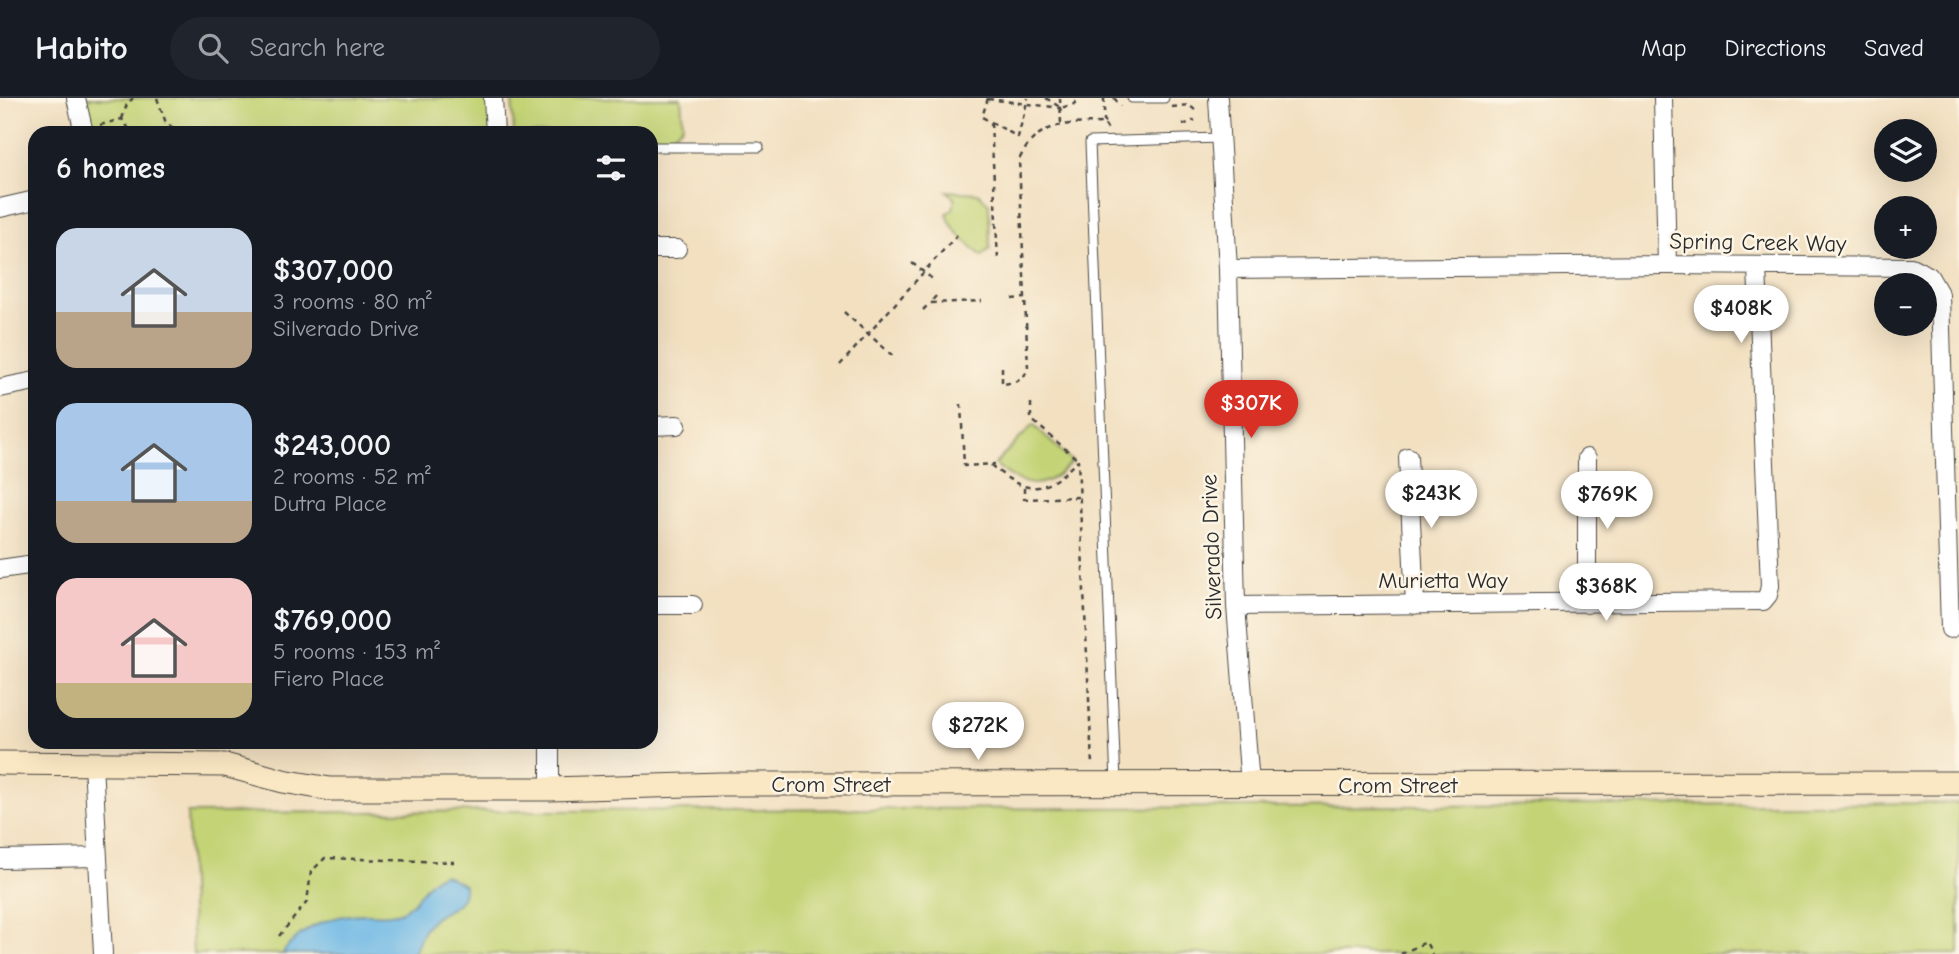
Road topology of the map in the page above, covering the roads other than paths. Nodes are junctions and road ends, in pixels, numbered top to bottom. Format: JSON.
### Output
{"nodes":[{"id":1,"x":76,"y":98,"type":"edge"},
{"id":2,"x":493,"y":98,"type":"edge"},
{"id":3,"x":1132,"y":98,"type":"edge"},
{"id":4,"x":1164,"y":98,"type":"edge"},
{"id":5,"x":1218,"y":98,"type":"edge"},
{"id":6,"x":1663,"y":98,"type":"edge"},
{"id":7,"x":83,"y":126,"type":"edge"},
{"id":8,"x":495,"y":126,"type":"edge"},
{"id":9,"x":1220,"y":138,"type":"junction"},
{"id":10,"x":658,"y":147,"type":"edge"},
{"id":11,"x":759,"y":147,"type":"dead end"},
{"id":12,"x":28,"y":202,"type":"edge"},
{"id":13,"x":0,"y":208,"type":"edge"},
{"id":14,"x":658,"y":249,"type":"edge"},
{"id":15,"x":677,"y":249,"type":"dead end"},
{"id":16,"x":1668,"y":265,"type":"junction"},
{"id":17,"x":1757,"y":267,"type":"junction"},
{"id":18,"x":1228,"y":269,"type":"junction"},
{"id":19,"x":28,"y":382,"type":"edge"},
{"id":20,"x":0,"y":388,"type":"edge"},
{"id":21,"x":677,"y":425,"type":"dead end"},
{"id":22,"x":658,"y":426,"type":"edge"},
{"id":23,"x":1408,"y":457,"type":"dead end"},
{"id":24,"x":1587,"y":458,"type":"dead end"},
{"id":25,"x":28,"y":565,"type":"edge"},
{"id":26,"x":0,"y":569,"type":"edge"},
{"id":27,"x":1587,"y":604,"type":"junction"},
{"id":28,"x":658,"y":605,"type":"edge"},
{"id":29,"x":693,"y":605,"type":"dead end"},
{"id":30,"x":1415,"y":605,"type":"junction"},
{"id":31,"x":1236,"y":606,"type":"junction"},
{"id":32,"x":1950,"y":629,"type":"dead end"},
{"id":33,"x":550,"y":749,"type":"edge"},
{"id":34,"x":0,"y":763,"type":"edge"},
{"id":35,"x":93,"y":763,"type":"junction"},
{"id":36,"x":1959,"y":783,"type":"edge"},
{"id":37,"x":1116,"y":784,"type":"junction"},
{"id":38,"x":1250,"y":785,"type":"junction"},
{"id":39,"x":550,"y":789,"type":"junction"},
{"id":40,"x":97,"y":857,"type":"junction"},
{"id":41,"x":0,"y":859,"type":"edge"},
{"id":42,"x":103,"y":954,"type":"edge"}],
"edges":[{"from":1,"to":7,"type":"street"},
{"from":2,"to":8,"type":"street"},
{"from":3,"to":4,"type":"lane"},
{"from":5,"to":9,"type":"street","name":"Silverado Drive"},
{"from":6,"to":16,"type":"street"},
{"from":9,"to":18,"type":"street","name":"Silverado Drive"},
{"from":9,"to":37,"type":"lane"},
{"from":10,"to":11,"type":"lane"},
{"from":12,"to":13,"type":"street"},
{"from":14,"to":15,"type":"street"},
{"from":16,"to":17,"type":"street","name":"Spring Creek Way"},
{"from":16,"to":18,"type":"street","name":"Spring Creek Way"},
{"from":17,"to":27,"type":"street","name":"Murietta Way"},
{"from":17,"to":32,"type":"street","name":"Spring Creek Way"},
{"from":18,"to":31,"type":"street","name":"Silverado Drive"},
{"from":19,"to":20,"type":"street"},
{"from":21,"to":22,"type":"street"},
{"from":23,"to":30,"type":"street"},
{"from":24,"to":27,"type":"street"},
{"from":25,"to":26,"type":"street"},
{"from":27,"to":30,"type":"street","name":"Murietta Way"},
{"from":28,"to":29,"type":"street"},
{"from":30,"to":31,"type":"street","name":"Murietta Way"},
{"from":31,"to":38,"type":"street","name":"Silverado Drive"},
{"from":33,"to":39,"type":"street"},
{"from":34,"to":35,"type":"street","name":"Crom Street"},
{"from":35,"to":39,"type":"street","name":"Crom Street"},
{"from":35,"to":40,"type":"street"},
{"from":36,"to":38,"type":"street","name":"Crom Street"},
{"from":37,"to":38,"type":"street","name":"Crom Street"},
{"from":37,"to":39,"type":"street","name":"Crom Street"},
{"from":40,"to":41,"type":"street"},
{"from":40,"to":42,"type":"street"}]}
